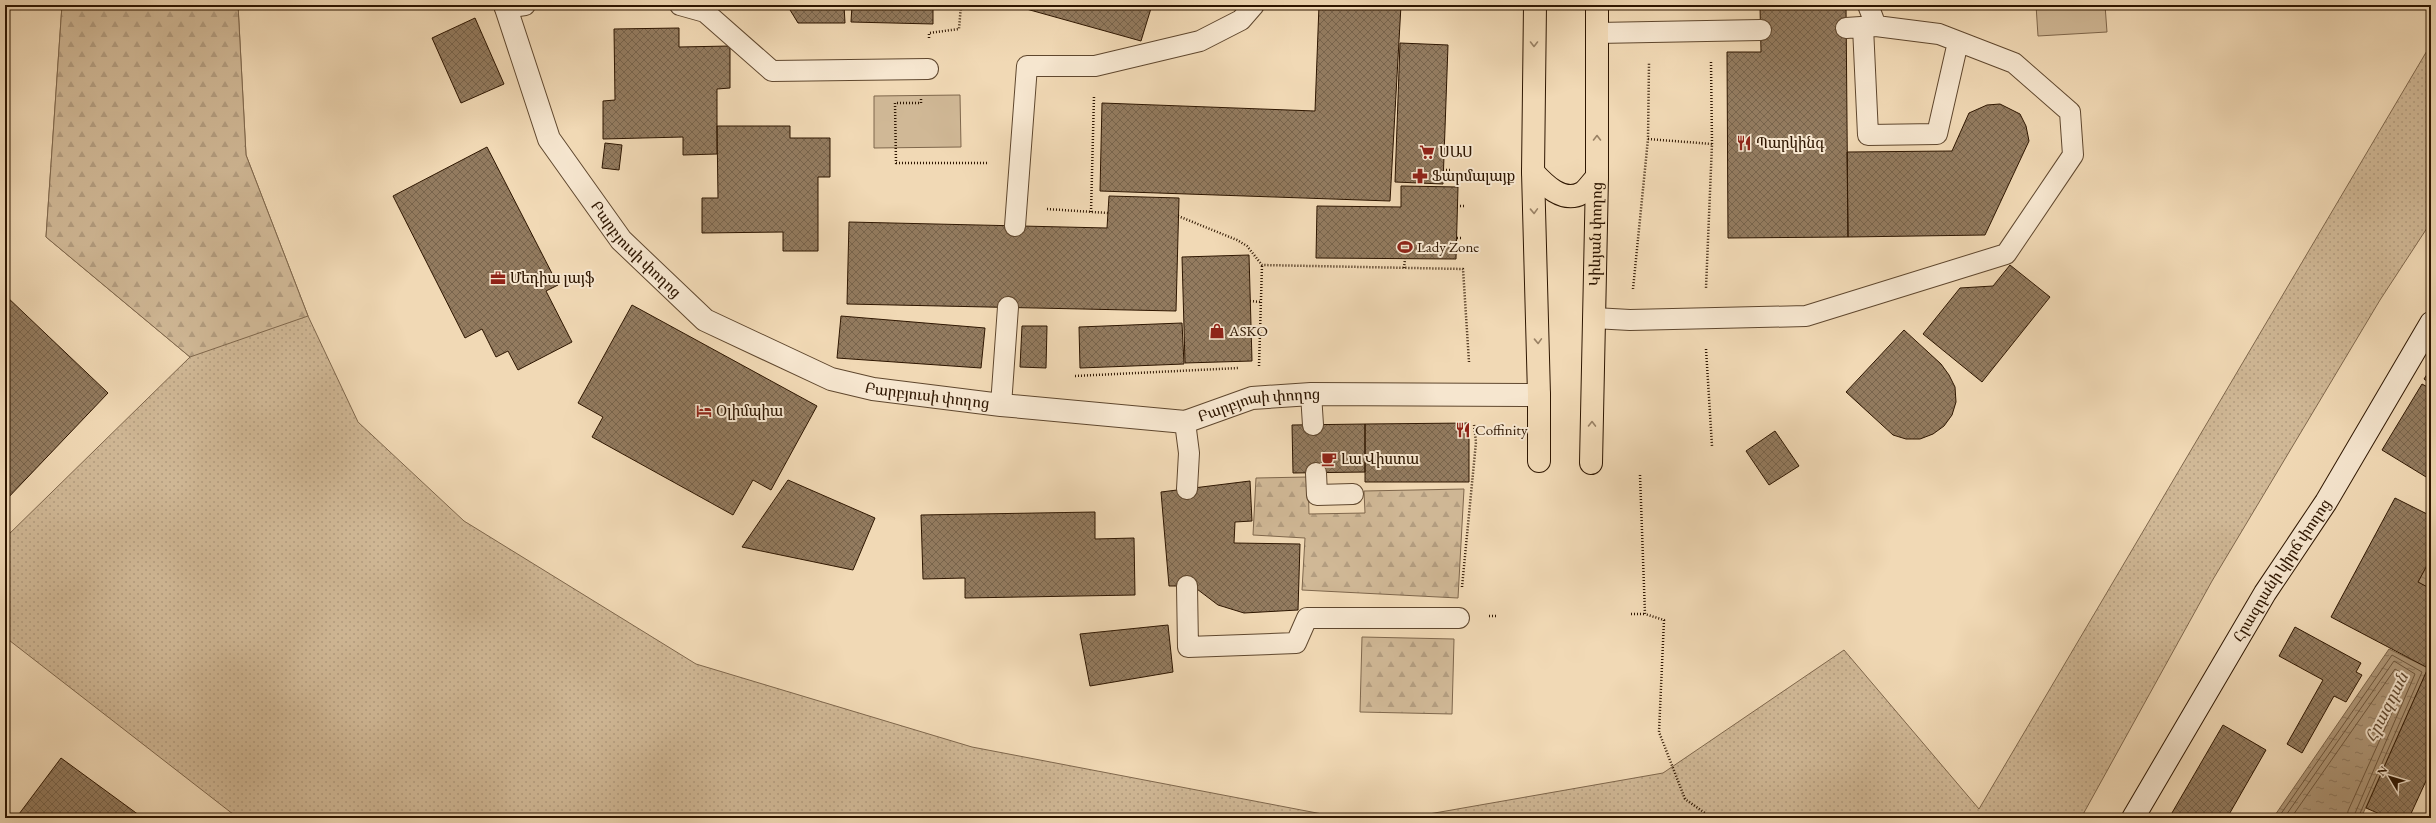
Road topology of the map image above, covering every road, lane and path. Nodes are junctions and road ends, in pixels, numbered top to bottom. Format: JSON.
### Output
{"nodes":[{"id":1,"x":680,"y":5,"type":"edge"},
{"id":2,"x":961,"y":5,"type":"edge"},
{"id":3,"x":1254,"y":5,"type":"edge"},
{"id":4,"x":1535,"y":5,"type":"edge"},
{"id":5,"x":1597,"y":5,"type":"edge"},
{"id":6,"x":1868,"y":5,"type":"edge"},
{"id":7,"x":512,"y":6,"type":"edge"},
{"id":8,"x":1862,"y":27,"type":"junction"},
{"id":9,"x":1761,"y":30,"type":"dead end"},
{"id":10,"x":1650,"y":31,"type":"junction"},
{"id":11,"x":1711,"y":31,"type":"junction"},
{"id":12,"x":929,"y":33,"type":"dead end"},
{"id":13,"x":1597,"y":33,"type":"junction"},
{"id":14,"x":1958,"y":42,"type":"junction"},
{"id":15,"x":1095,"y":66,"type":"junction"},
{"id":16,"x":928,"y":69,"type":"dead end"},
{"id":17,"x":921,"y":103,"type":"dead end"},
{"id":18,"x":1712,"y":144,"type":"junction"},
{"id":19,"x":1019,"y":164,"type":"junction"},
{"id":20,"x":1443,"y":170,"type":"dead end"},
{"id":21,"x":1450,"y":170,"type":"dead end"},
{"id":22,"x":1533,"y":172,"type":"junction"},
{"id":23,"x":1596,"y":177,"type":"junction"},
{"id":24,"x":1457,"y":206,"type":"dead end"},
{"id":25,"x":1464,"y":206,"type":"dead end"},
{"id":26,"x":1071,"y":210,"type":"dead end"},
{"id":27,"x":1091,"y":212,"type":"junction"},
{"id":28,"x":1108,"y":213,"type":"dead end"},
{"id":29,"x":1178,"y":216,"type":"dead end"},
{"id":30,"x":1015,"y":226,"type":"dead end"},
{"id":31,"x":1457,"y":238,"type":"dead end"},
{"id":32,"x":1463,"y":238,"type":"dead end"},
{"id":33,"x":1405,"y":259,"type":"dead end"},
{"id":34,"x":1262,"y":265,"type":"junction"},
{"id":35,"x":1404,"y":268,"type":"junction"},
{"id":36,"x":1250,"y":301,"type":"dead end"},
{"id":37,"x":1261,"y":302,"type":"junction"},
{"id":38,"x":1008,"y":307,"type":"dead end"},
{"id":39,"x":1594,"y":318,"type":"junction"},
{"id":40,"x":1705,"y":318,"type":"junction"},
{"id":41,"x":2431,"y":323,"type":"edge"},
{"id":42,"x":1246,"y":367,"type":"dead end"},
{"id":43,"x":1253,"y":367,"type":"dead end"},
{"id":44,"x":1075,"y":376,"type":"dead end"},
{"id":45,"x":1311,"y":394,"type":"junction"},
{"id":46,"x":1539,"y":394,"type":"junction"},
{"id":47,"x":1472,"y":395,"type":"junction"},
{"id":48,"x":1001,"y":405,"type":"junction"},
{"id":49,"x":1185,"y":422,"type":"junction"},
{"id":50,"x":1313,"y":425,"type":"dead end"},
{"id":51,"x":1712,"y":446,"type":"dead end"},
{"id":52,"x":1539,"y":461,"type":"dead end"},
{"id":53,"x":1591,"y":463,"type":"dead end"},
{"id":54,"x":1316,"y":473,"type":"dead end"},
{"id":55,"x":1640,"y":475,"type":"dead end"},
{"id":56,"x":1186,"y":489,"type":"dead end"},
{"id":57,"x":1353,"y":494,"type":"dead end"},
{"id":58,"x":1187,"y":586,"type":"dead end"},
{"id":59,"x":1631,"y":614,"type":"dead end"},
{"id":60,"x":1645,"y":614,"type":"junction"},
{"id":61,"x":1459,"y":618,"type":"joint"},
{"id":62,"x":1712,"y":818,"type":"edge"},
{"id":63,"x":2133,"y":818,"type":"edge"}],
"edges":[{"from":1,"to":16,"type":"lane"},
{"from":2,"to":12,"type":"path"},
{"from":3,"to":15,"type":"lane"},
{"from":4,"to":22,"type":"main road","one_way":true},
{"from":5,"to":13,"type":"main road","name":"Կիևյան փողոց"},
{"from":6,"to":8,"type":"lane"},
{"from":7,"to":48,"type":"street","name":"Բարբյուսի փողոց"},
{"from":8,"to":14,"type":"lane"},
{"from":8,"to":14,"type":"lane"},
{"from":9,"to":11,"type":"lane"},
{"from":10,"to":11,"type":"lane"},
{"from":10,"to":13,"type":"lane"},
{"from":10,"to":18,"type":"path"},
{"from":11,"to":18,"type":"path"},
{"from":23,"to":13,"type":"main road","name":"Կիևյան փողոց","one_way":true},
{"from":14,"to":40,"type":"lane"},
{"from":15,"to":19,"type":"lane"},
{"from":15,"to":27,"type":"path"},
{"from":17,"to":19,"type":"path"},
{"from":18,"to":40,"type":"path"},
{"from":19,"to":30,"type":"lane"},
{"from":20,"to":21,"type":"path"},
{"from":22,"to":23,"type":"main road"},
{"from":22,"to":46,"type":"main road","one_way":true},
{"from":23,"to":39,"type":"main road","name":"Կիևյան փողոց"},
{"from":24,"to":25,"type":"path"},
{"from":26,"to":27,"type":"path"},
{"from":27,"to":28,"type":"path"},
{"from":29,"to":34,"type":"path"},
{"from":31,"to":32,"type":"path"},
{"from":33,"to":35,"type":"path"},
{"from":34,"to":35,"type":"path"},
{"from":34,"to":37,"type":"path"},
{"from":35,"to":47,"type":"path"},
{"from":36,"to":37,"type":"path"},
{"from":37,"to":43,"type":"path"},
{"from":38,"to":48,"type":"lane"},
{"from":39,"to":40,"type":"lane"},
{"from":53,"to":39,"type":"main road","name":"Կիևյան փողոց","one_way":true},
{"from":40,"to":51,"type":"path"},
{"from":41,"to":63,"type":"street","name":"Հրազդանի կիրճ փողոց"},
{"from":42,"to":44,"type":"path"},
{"from":45,"to":47,"type":"street","name":"Բարբյուսի փողոց"},
{"from":45,"to":49,"type":"street","name":"Բարբյուսի փողոց"},
{"from":45,"to":50,"type":"lane"},
{"from":46,"to":47,"type":"street","name":"Բարբյուսի փողոց"},
{"from":46,"to":52,"type":"main road"},
{"from":47,"to":61,"type":"path"},
{"from":48,"to":49,"type":"street","name":"Բարբյուսի փողոց"},
{"from":49,"to":56,"type":"lane"},
{"from":54,"to":57,"type":"lane"},
{"from":55,"to":60,"type":"path"},
{"from":58,"to":61,"type":"lane"},
{"from":59,"to":60,"type":"path"},
{"from":60,"to":62,"type":"path"}]}
